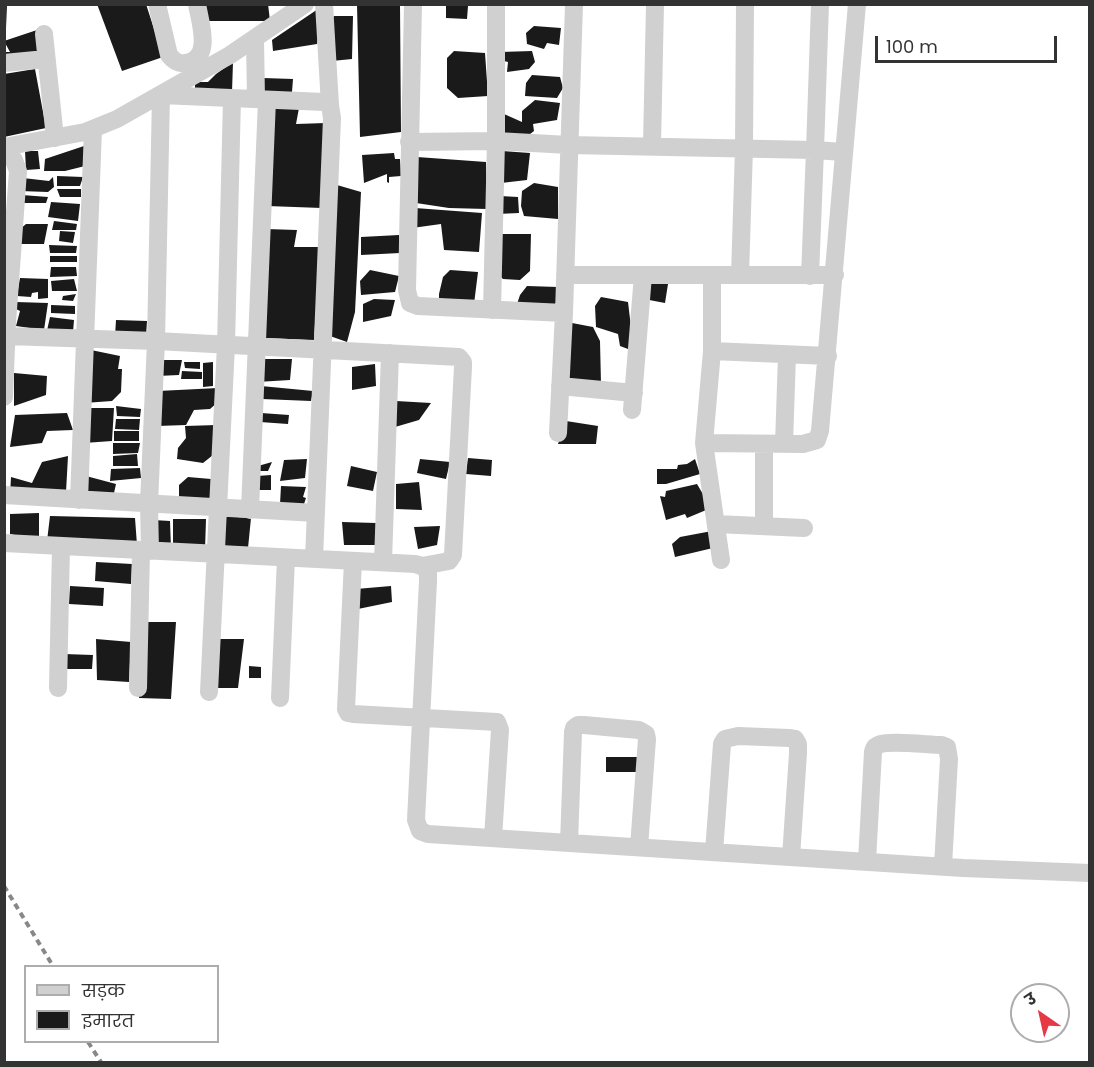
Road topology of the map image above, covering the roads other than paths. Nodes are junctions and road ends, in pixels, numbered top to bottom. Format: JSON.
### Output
{"nodes":[{"id":1,"x":157,"y":4,"type":"edge"},
{"id":2,"x":197,"y":4,"type":"edge"},
{"id":3,"x":305,"y":4,"type":"edge"},
{"id":4,"x":324,"y":4,"type":"edge"},
{"id":5,"x":413,"y":4,"type":"edge"},
{"id":6,"x":496,"y":4,"type":"edge"},
{"id":7,"x":574,"y":4,"type":"edge"},
{"id":8,"x":656,"y":4,"type":"edge"},
{"id":9,"x":745,"y":4,"type":"edge"},
{"id":10,"x":820,"y":4,"type":"edge"},
{"id":11,"x":857,"y":4,"type":"edge"},
{"id":12,"x":44,"y":34,"type":"dead end"},
{"id":13,"x":255,"y":39,"type":"junction"},
{"id":14,"x":46,"y":59,"type":"junction"},
{"id":15,"x":4,"y":63,"type":"edge"},
{"id":16,"x":161,"y":96,"type":"junction"},
{"id":17,"x":232,"y":98,"type":"junction"},
{"id":18,"x":262,"y":100,"type":"junction"},
{"id":19,"x":330,"y":105,"type":"junction"},
{"id":20,"x":93,"y":129,"type":"junction"},
{"id":21,"x":55,"y":138,"type":"junction"},
{"id":22,"x":496,"y":141,"type":"junction"},
{"id":23,"x":410,"y":142,"type":"junction"},
{"id":24,"x":569,"y":145,"type":"junction"},
{"id":25,"x":652,"y":145,"type":"junction"},
{"id":26,"x":744,"y":148,"type":"junction"},
{"id":27,"x":4,"y":149,"type":"edge"},
{"id":28,"x":815,"y":150,"type":"junction"},
{"id":29,"x":843,"y":152,"type":"junction"},
{"id":30,"x":9,"y":246,"type":"edge"},
{"id":31,"x":566,"y":275,"type":"junction"},
{"id":32,"x":643,"y":275,"type":"junction"},
{"id":33,"x":712,"y":275,"type":"junction"},
{"id":34,"x":740,"y":275,"type":"junction"},
{"id":35,"x":835,"y":275,"type":"junction"},
{"id":36,"x":810,"y":276,"type":"junction"},
{"id":37,"x":492,"y":310,"type":"junction"},
{"id":38,"x":564,"y":313,"type":"junction"},
{"id":39,"x":7,"y":336,"type":"junction"},
{"id":40,"x":85,"y":339,"type":"junction"},
{"id":41,"x":156,"y":341,"type":"junction"},
{"id":42,"x":225,"y":345,"type":"junction"},
{"id":43,"x":258,"y":346,"type":"junction"},
{"id":44,"x":323,"y":349,"type":"junction"},
{"id":45,"x":712,"y":351,"type":"junction"},
{"id":46,"x":390,"y":353,"type":"junction"},
{"id":47,"x":787,"y":355,"type":"junction"},
{"id":48,"x":828,"y":356,"type":"junction"},
{"id":49,"x":560,"y":386,"type":"junction"},
{"id":50,"x":4,"y":397,"type":"edge"},
{"id":51,"x":558,"y":433,"type":"dead end"},
{"id":52,"x":704,"y":443,"type":"junction"},
{"id":53,"x":764,"y":444,"type":"junction"},
{"id":54,"x":784,"y":444,"type":"junction"},
{"id":55,"x":4,"y":495,"type":"edge"},
{"id":56,"x":79,"y":500,"type":"junction"},
{"id":57,"x":149,"y":504,"type":"junction"},
{"id":58,"x":218,"y":508,"type":"junction"},
{"id":59,"x":250,"y":510,"type":"junction"},
{"id":60,"x":316,"y":513,"type":"junction"},
{"id":61,"x":716,"y":524,"type":"junction"},
{"id":62,"x":764,"y":526,"type":"junction"},
{"id":63,"x":804,"y":528,"type":"dead end"},
{"id":64,"x":4,"y":543,"type":"edge"},
{"id":65,"x":61,"y":547,"type":"junction"},
{"id":66,"x":146,"y":551,"type":"junction"},
{"id":67,"x":216,"y":555,"type":"junction"},
{"id":68,"x":286,"y":558,"type":"junction"},
{"id":69,"x":314,"y":559,"type":"junction"},
{"id":70,"x":721,"y":560,"type":"dead end"},
{"id":71,"x":353,"y":561,"type":"junction"},
{"id":72,"x":383,"y":562,"type":"junction"},
{"id":73,"x":422,"y":566,"type":"junction"},
{"id":74,"x":58,"y":688,"type":"dead end"},
{"id":75,"x":138,"y":688,"type":"dead end"},
{"id":76,"x":208,"y":692,"type":"dead end"},
{"id":77,"x":280,"y":698,"type":"dead end"},
{"id":78,"x":421,"y":717,"type":"junction"},
{"id":79,"x":493,"y":838,"type":"junction"},
{"id":80,"x":569,"y":843,"type":"junction"},
{"id":81,"x":639,"y":847,"type":"junction"},
{"id":82,"x":714,"y":852,"type":"junction"},
{"id":83,"x":791,"y":857,"type":"junction"},
{"id":84,"x":867,"y":861,"type":"junction"},
{"id":85,"x":943,"y":866,"type":"junction"},
{"id":86,"x":1089,"y":873,"type":"edge"}],
"edges":[{"from":1,"to":2,"type":"street"},
{"from":3,"to":13,"type":"street"},
{"from":4,"to":19,"type":"street"},
{"from":5,"to":23,"type":"street"},
{"from":6,"to":22,"type":"street"},
{"from":7,"to":24,"type":"street"},
{"from":8,"to":25,"type":"street"},
{"from":9,"to":26,"type":"street"},
{"from":10,"to":28,"type":"street"},
{"from":11,"to":29,"type":"street"},
{"from":12,"to":14,"type":"street"},
{"from":13,"to":16,"type":"street"},
{"from":13,"to":18,"type":"street"},
{"from":14,"to":15,"type":"street"},
{"from":14,"to":21,"type":"street"},
{"from":16,"to":17,"type":"street"},
{"from":16,"to":20,"type":"street"},
{"from":16,"to":41,"type":"street"},
{"from":17,"to":18,"type":"street"},
{"from":17,"to":42,"type":"street"},
{"from":18,"to":19,"type":"street"},
{"from":18,"to":43,"type":"street"},
{"from":19,"to":44,"type":"street"},
{"from":20,"to":21,"type":"street"},
{"from":20,"to":40,"type":"street"},
{"from":21,"to":27,"type":"street"},
{"from":22,"to":23,"type":"street"},
{"from":22,"to":24,"type":"street"},
{"from":22,"to":37,"type":"street"},
{"from":23,"to":37,"type":"street"},
{"from":24,"to":25,"type":"street"},
{"from":24,"to":31,"type":"street"},
{"from":25,"to":26,"type":"street"},
{"from":26,"to":28,"type":"street"},
{"from":26,"to":34,"type":"street"},
{"from":27,"to":30,"type":"street"},
{"from":28,"to":29,"type":"street"},
{"from":28,"to":36,"type":"street"},
{"from":29,"to":35,"type":"street"},
{"from":30,"to":39,"type":"street"},
{"from":31,"to":32,"type":"street"},
{"from":31,"to":38,"type":"street"},
{"from":32,"to":33,"type":"street"},
{"from":32,"to":49,"type":"street"},
{"from":33,"to":34,"type":"street"},
{"from":33,"to":45,"type":"street"},
{"from":34,"to":36,"type":"street"},
{"from":35,"to":36,"type":"street"},
{"from":35,"to":48,"type":"street"},
{"from":37,"to":38,"type":"street"},
{"from":38,"to":49,"type":"street"},
{"from":39,"to":40,"type":"street"},
{"from":39,"to":50,"type":"street"},
{"from":40,"to":41,"type":"street"},
{"from":40,"to":56,"type":"street"},
{"from":41,"to":42,"type":"street"},
{"from":41,"to":57,"type":"street"},
{"from":42,"to":43,"type":"street"},
{"from":42,"to":58,"type":"street"},
{"from":43,"to":44,"type":"street"},
{"from":43,"to":59,"type":"street"},
{"from":44,"to":46,"type":"street"},
{"from":44,"to":60,"type":"street"},
{"from":45,"to":47,"type":"street"},
{"from":45,"to":52,"type":"street"},
{"from":46,"to":72,"type":"street"},
{"from":46,"to":73,"type":"street"},
{"from":47,"to":48,"type":"street"},
{"from":47,"to":54,"type":"street"},
{"from":48,"to":54,"type":"street"},
{"from":49,"to":51,"type":"street"},
{"from":52,"to":53,"type":"street"},
{"from":52,"to":61,"type":"street"},
{"from":53,"to":54,"type":"street"},
{"from":53,"to":62,"type":"street"},
{"from":55,"to":56,"type":"street"},
{"from":56,"to":57,"type":"street"},
{"from":57,"to":58,"type":"street"},
{"from":57,"to":66,"type":"street"},
{"from":58,"to":59,"type":"street"},
{"from":58,"to":67,"type":"street"},
{"from":59,"to":60,"type":"street"},
{"from":60,"to":69,"type":"street"},
{"from":61,"to":62,"type":"street"},
{"from":61,"to":70,"type":"street"},
{"from":62,"to":63,"type":"street"},
{"from":64,"to":65,"type":"street"},
{"from":65,"to":66,"type":"street"},
{"from":65,"to":74,"type":"street"},
{"from":66,"to":67,"type":"street"},
{"from":66,"to":75,"type":"street"},
{"from":67,"to":68,"type":"street"},
{"from":67,"to":76,"type":"street"},
{"from":68,"to":69,"type":"street"},
{"from":68,"to":77,"type":"street"},
{"from":69,"to":71,"type":"street"},
{"from":71,"to":72,"type":"street"},
{"from":71,"to":78,"type":"street"},
{"from":72,"to":73,"type":"street"},
{"from":73,"to":78,"type":"street"},
{"from":78,"to":79,"type":"street"},
{"from":78,"to":79,"type":"street"},
{"from":79,"to":80,"type":"street"},
{"from":80,"to":81,"type":"street"},
{"from":80,"to":81,"type":"street"},
{"from":81,"to":82,"type":"street"},
{"from":82,"to":83,"type":"street"},
{"from":82,"to":83,"type":"street"},
{"from":83,"to":84,"type":"street"},
{"from":84,"to":85,"type":"street"},
{"from":84,"to":85,"type":"street"},
{"from":85,"to":86,"type":"street"}]}
